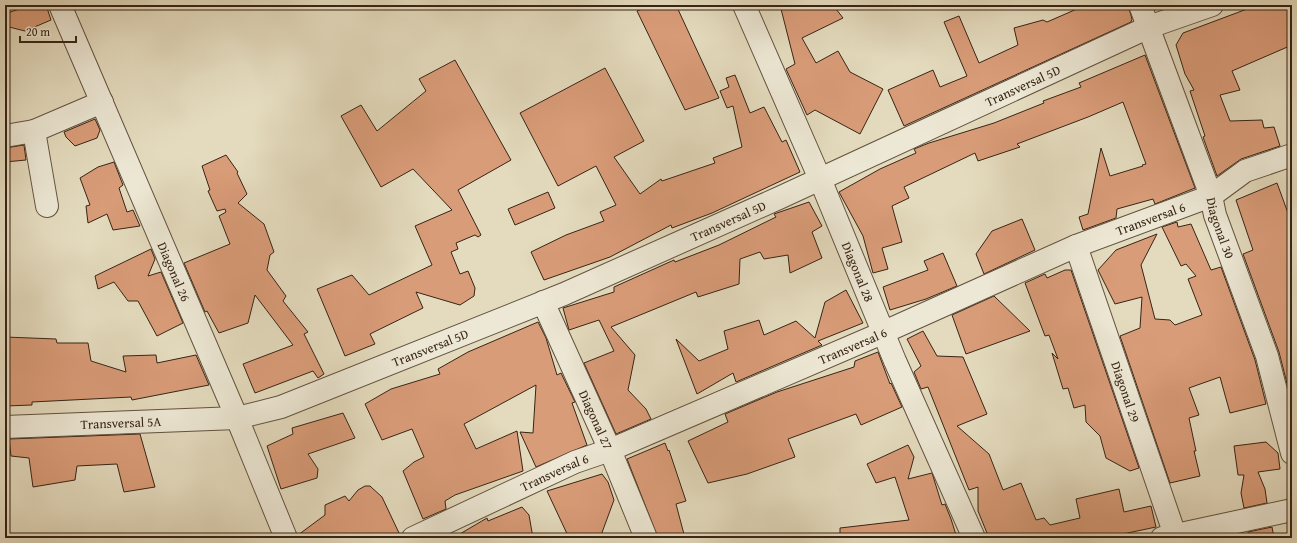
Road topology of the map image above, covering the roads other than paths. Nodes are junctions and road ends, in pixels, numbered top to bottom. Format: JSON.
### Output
{"nodes":[{"id":1,"x":60,"y":5,"type":"edge"},
{"id":2,"x":744,"y":5,"type":"edge"},
{"id":3,"x":1140,"y":5,"type":"edge"},
{"id":4,"x":1212,"y":5,"type":"edge"},
{"id":5,"x":1149,"y":27,"type":"junction"},
{"id":6,"x":102,"y":102,"type":"junction"},
{"id":7,"x":34,"y":131,"type":"junction"},
{"id":8,"x":5,"y":136,"type":"edge"},
{"id":9,"x":1292,"y":155,"type":"edge"},
{"id":10,"x":820,"y":179,"type":"junction"},
{"id":11,"x":1211,"y":196,"type":"junction"},
{"id":12,"x":47,"y":206,"type":"dead end"},
{"id":13,"x":1076,"y":246,"type":"junction"},
{"id":14,"x":543,"y":302,"type":"junction"},
{"id":15,"x":883,"y":332,"type":"junction"},
{"id":16,"x":237,"y":418,"type":"junction"},
{"id":17,"x":5,"y":427,"type":"edge"},
{"id":18,"x":610,"y":450,"type":"junction"},
{"id":19,"x":1292,"y":453,"type":"edge"},
{"id":20,"x":1292,"y":510,"type":"edge"},
{"id":21,"x":1171,"y":537,"type":"edge"},
{"id":22,"x":286,"y":538,"type":"edge"},
{"id":23,"x":413,"y":538,"type":"edge"},
{"id":24,"x":646,"y":538,"type":"edge"},
{"id":25,"x":974,"y":538,"type":"edge"}],
"edges":[{"from":1,"to":6,"type":"street","name":"Diagonal 26"},
{"from":2,"to":10,"type":"street","name":"Diagonal 28"},
{"from":3,"to":5,"type":"street","name":"Diagonal 30"},
{"from":4,"to":5,"type":"street","name":"Transversal 5D"},
{"from":5,"to":10,"type":"street","name":"Transversal 5D"},
{"from":5,"to":11,"type":"street","name":"Diagonal 30"},
{"from":6,"to":7,"type":"street"},
{"from":6,"to":16,"type":"street","name":"Diagonal 26"},
{"from":7,"to":8,"type":"street"},
{"from":7,"to":12,"type":"street"},
{"from":9,"to":11,"type":"street","name":"Transversal 6"},
{"from":10,"to":14,"type":"street","name":"Transversal 5D"},
{"from":10,"to":15,"type":"street","name":"Diagonal 28"},
{"from":11,"to":13,"type":"street","name":"Transversal 6"},
{"from":11,"to":19,"type":"street","name":"Diagonal 30"},
{"from":13,"to":15,"type":"street","name":"Transversal 6"},
{"from":13,"to":21,"type":"street","name":"Diagonal 29"},
{"from":14,"to":16,"type":"street","name":"Transversal 5D"},
{"from":14,"to":18,"type":"street","name":"Diagonal 27"},
{"from":15,"to":18,"type":"street","name":"Transversal 6"},
{"from":15,"to":25,"type":"street","name":"Diagonal 28"},
{"from":16,"to":17,"type":"street","name":"Transversal 5A"},
{"from":16,"to":22,"type":"street","name":"Diagonal 26"},
{"from":18,"to":23,"type":"street","name":"Transversal 6"},
{"from":18,"to":24,"type":"street","name":"Diagonal 27"},
{"from":20,"to":21,"type":"street"}]}
